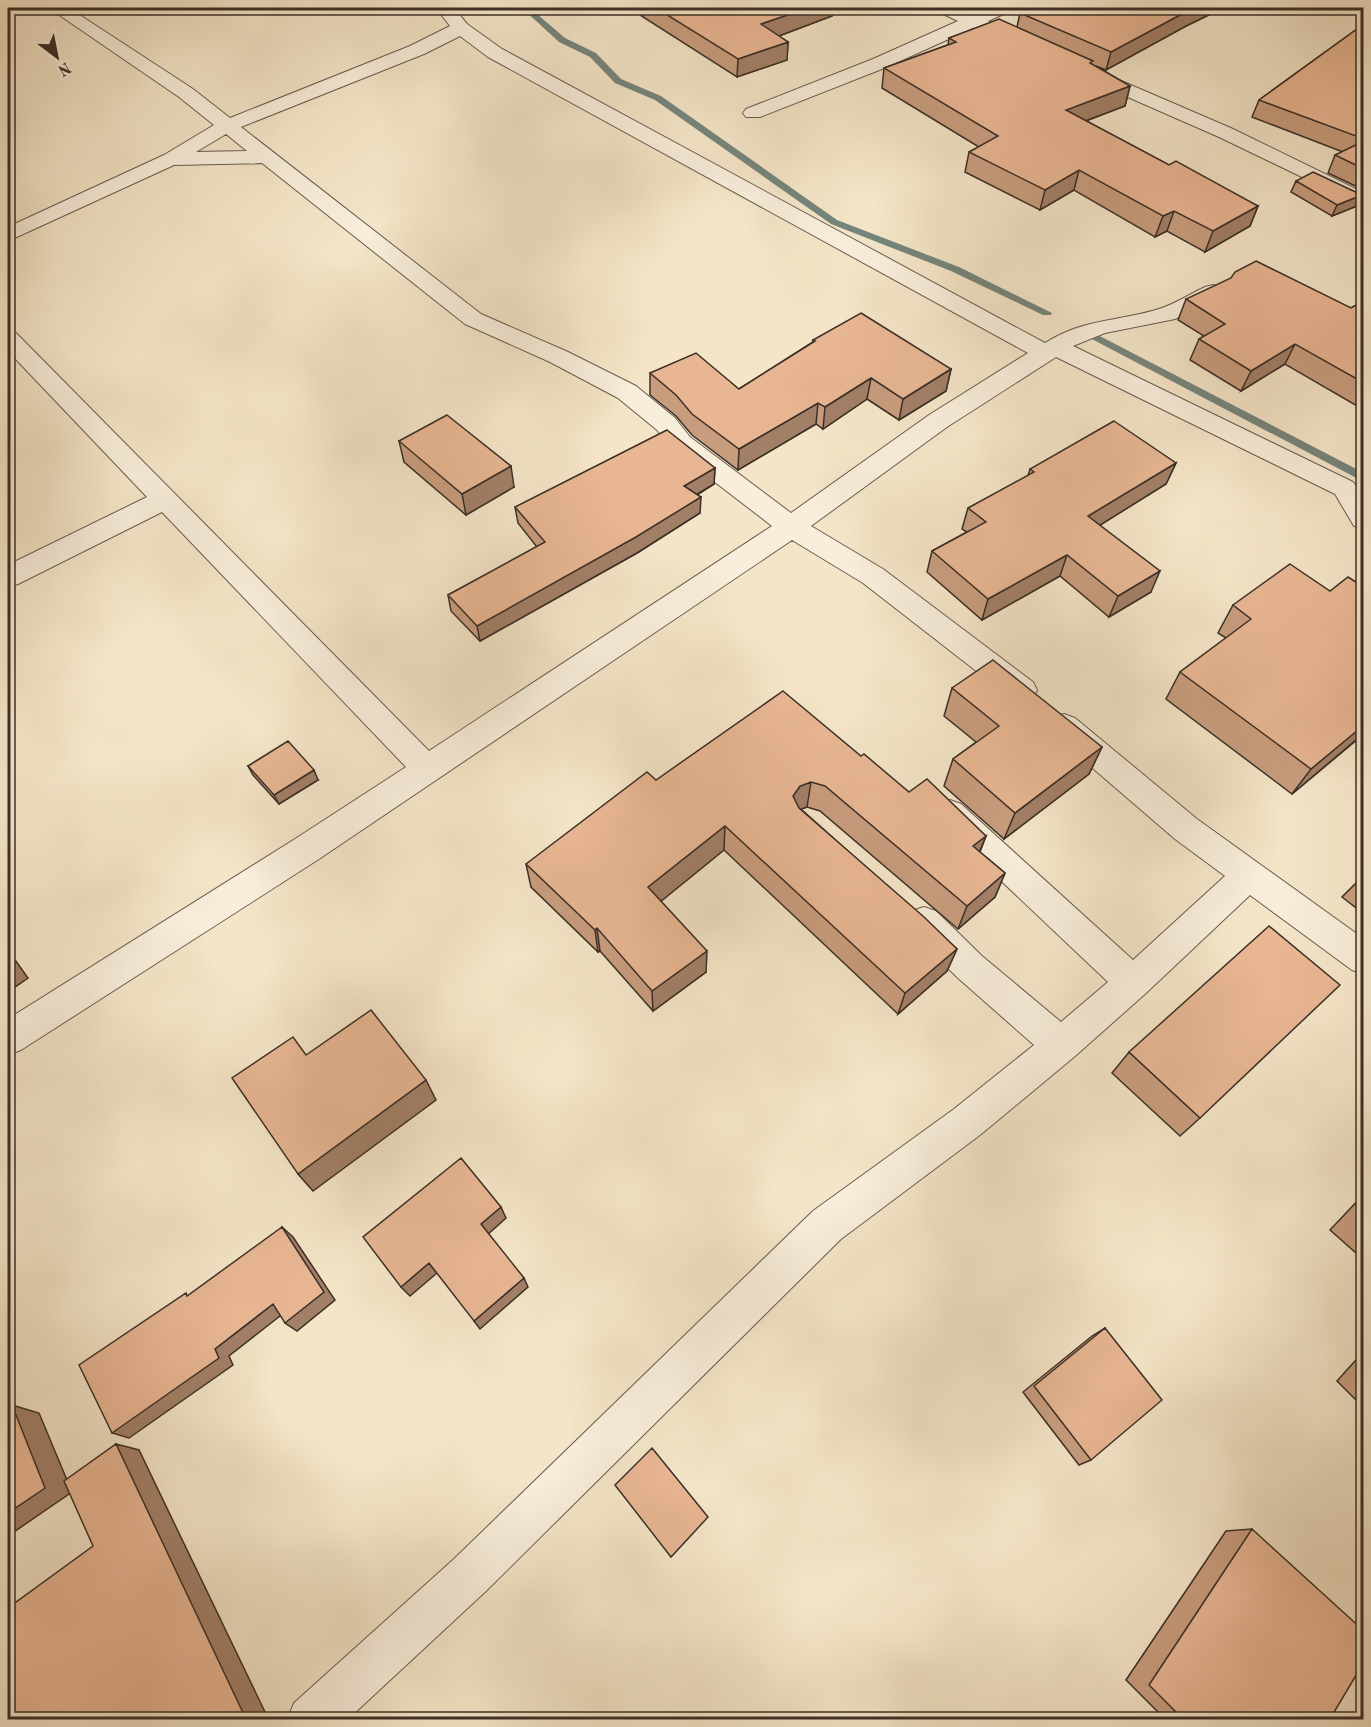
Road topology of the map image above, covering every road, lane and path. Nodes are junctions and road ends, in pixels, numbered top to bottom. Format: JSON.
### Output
{"nodes":[{"id":1,"x":57,"y":8,"type":"edge"},
{"id":2,"x":445,"y":8,"type":"edge"},
{"id":3,"x":945,"y":8,"type":"edge"},
{"id":4,"x":1002,"y":8,"type":"edge"},
{"id":5,"x":973,"y":22,"type":"junction"},
{"id":6,"x":461,"y":28,"type":"junction"},
{"id":7,"x":1044,"y":53,"type":"edge"},
{"id":8,"x":1076,"y":67,"type":"edge"},
{"id":9,"x":753,"y":113,"type":"dead end"},
{"id":10,"x":226,"y":126,"type":"junction"},
{"id":11,"x":267,"y":157,"type":"junction"},
{"id":12,"x":171,"y":159,"type":"junction"},
{"id":13,"x":1364,"y":201,"type":"edge"},
{"id":14,"x":8,"y":235,"type":"edge"},
{"id":15,"x":1213,"y":292,"type":"edge"},
{"id":16,"x":8,"y":338,"type":"edge"},
{"id":17,"x":1051,"y":350,"type":"junction"},
{"id":18,"x":165,"y":498,"type":"junction"},
{"id":19,"x":1364,"y":519,"type":"edge"},
{"id":20,"x":791,"y":527,"type":"junction"},
{"id":21,"x":8,"y":577,"type":"edge"},
{"id":22,"x":427,"y":769,"type":"junction"},
{"id":23,"x":934,"y":798,"type":"edge"},
{"id":24,"x":1248,"y":876,"type":"junction"},
{"id":25,"x":904,"y":905,"type":"edge"},
{"id":26,"x":1364,"y":959,"type":"edge"},
{"id":27,"x":1132,"y":983,"type":"junction"},
{"id":28,"x":8,"y":1038,"type":"edge"},
{"id":29,"x":1061,"y":1045,"type":"junction"},
{"id":30,"x":311,"y":1719,"type":"edge"}],
"edges":[{"from":1,"to":10,"type":"street"},
{"from":2,"to":6,"type":"street"},
{"from":3,"to":5,"type":"street"},
{"from":4,"to":5,"type":"street"},
{"from":5,"to":7,"type":"street"},
{"from":5,"to":9,"type":"street"},
{"from":6,"to":10,"type":"street"},
{"from":6,"to":17,"type":"street"},
{"from":8,"to":13,"type":"street"},
{"from":10,"to":11,"type":"street"},
{"from":10,"to":12,"type":"street"},
{"from":11,"to":12,"type":"street"},
{"from":11,"to":20,"type":"street"},
{"from":12,"to":14,"type":"street"},
{"from":15,"to":17,"type":"street"},
{"from":16,"to":18,"type":"street"},
{"from":17,"to":19,"type":"street"},
{"from":17,"to":20,"type":"street"},
{"from":18,"to":21,"type":"street"},
{"from":18,"to":22,"type":"street"},
{"from":20,"to":22,"type":"street"},
{"from":20,"to":24,"type":"street"},
{"from":22,"to":28,"type":"street"},
{"from":23,"to":27,"type":"street"},
{"from":24,"to":26,"type":"street"},
{"from":24,"to":27,"type":"street"},
{"from":25,"to":29,"type":"street"},
{"from":27,"to":29,"type":"street"},
{"from":29,"to":30,"type":"street"}]}
